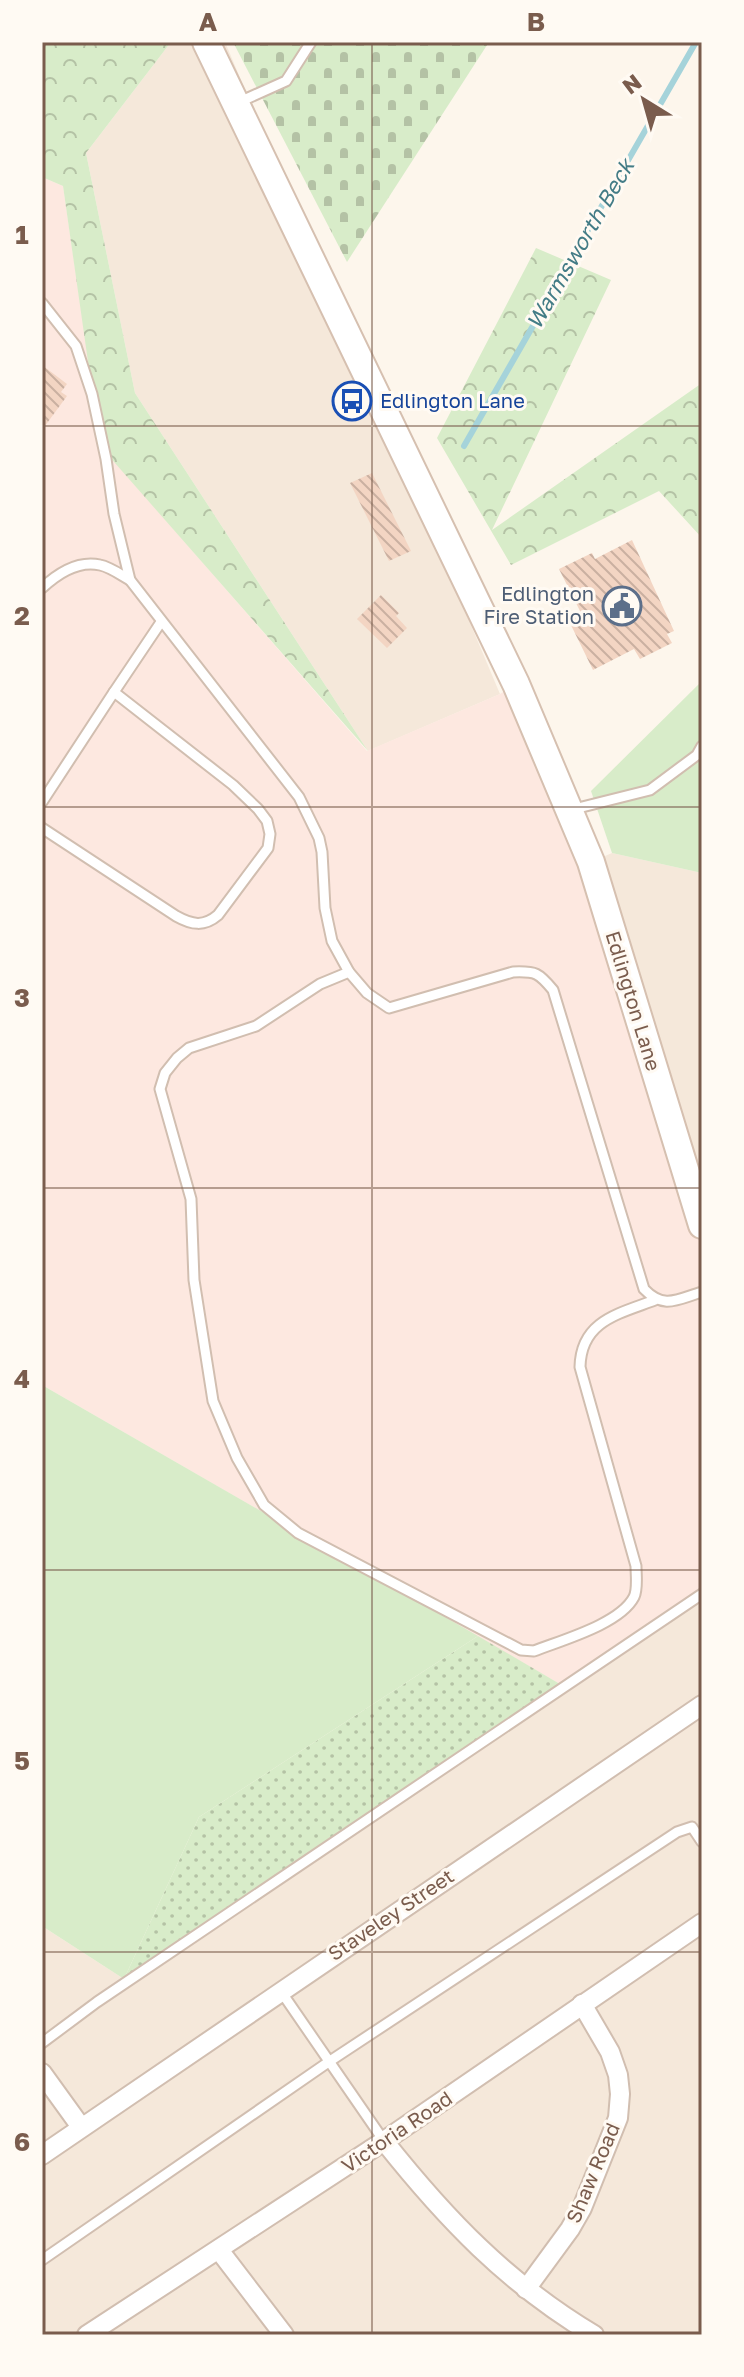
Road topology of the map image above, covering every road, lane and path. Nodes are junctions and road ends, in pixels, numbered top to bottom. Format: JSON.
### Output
{"nodes":[{"id":1,"x":206,"y":42,"type":"edge"},
{"id":2,"x":311,"y":42,"type":"edge"},
{"id":3,"x":237,"y":103,"type":"junction"},
{"id":4,"x":42,"y":303,"type":"edge"},
{"id":5,"x":130,"y":580,"type":"junction"},
{"id":6,"x":42,"y":588,"type":"edge"},
{"id":7,"x":161,"y":622,"type":"junction"},
{"id":8,"x":114,"y":692,"type":"junction"},
{"id":9,"x":702,"y":746,"type":"edge"},
{"id":10,"x":42,"y":802,"type":"edge"},
{"id":11,"x":570,"y":810,"type":"junction"},
{"id":12,"x":42,"y":828,"type":"edge"},
{"id":13,"x":349,"y":972,"type":"junction"},
{"id":14,"x":702,"y":1225,"type":"edge"},
{"id":15,"x":702,"y":1292,"type":"edge"},
{"id":16,"x":655,"y":1300,"type":"junction"},
{"id":17,"x":702,"y":1594,"type":"edge"},
{"id":18,"x":702,"y":1705,"type":"edge"},
{"id":19,"x":702,"y":1842,"type":"edge"},
{"id":20,"x":702,"y":1923,"type":"edge"},
{"id":21,"x":280,"y":1990,"type":"junction"},
{"id":22,"x":582,"y":2004,"type":"junction"},
{"id":23,"x":42,"y":2043,"type":"edge"},
{"id":24,"x":330,"y":2061,"type":"junction"},
{"id":25,"x":42,"y":2073,"type":"edge"},
{"id":26,"x":81,"y":2127,"type":"junction"},
{"id":27,"x":384,"y":2141,"type":"junction"},
{"id":28,"x":42,"y":2155,"type":"edge"},
{"id":29,"x":219,"y":2250,"type":"junction"},
{"id":30,"x":42,"y":2260,"type":"edge"},
{"id":31,"x":526,"y":2289,"type":"junction"},
{"id":32,"x":87,"y":2335,"type":"edge"},
{"id":33,"x":284,"y":2335,"type":"edge"},
{"id":34,"x":594,"y":2335,"type":"edge"}],
"edges":[{"from":1,"to":3,"type":"main road","name":"Edlington Lane"},
{"from":2,"to":3,"type":"lane"},
{"from":3,"to":11,"type":"main road","name":"Edlington Lane"},
{"from":4,"to":5,"type":"lane"},
{"from":5,"to":6,"type":"lane"},
{"from":5,"to":7,"type":"lane"},
{"from":7,"to":8,"type":"lane"},
{"from":7,"to":13,"type":"lane"},
{"from":8,"to":10,"type":"lane"},
{"from":8,"to":12,"type":"lane"},
{"from":9,"to":11,"type":"lane"},
{"from":11,"to":14,"type":"main road","name":"Edlington Lane"},
{"from":13,"to":16,"type":"lane"},
{"from":13,"to":16,"type":"lane"},
{"from":15,"to":16,"type":"lane"},
{"from":17,"to":23,"type":"lane"},
{"from":18,"to":21,"type":"street","name":"Staveley Street"},
{"from":19,"to":24,"type":"lane"},
{"from":20,"to":22,"type":"street","name":"Victoria Road"},
{"from":21,"to":24,"type":"lane"},
{"from":21,"to":26,"type":"street","name":"Staveley Street"},
{"from":22,"to":27,"type":"street","name":"Victoria Road"},
{"from":22,"to":31,"type":"street","name":"Shaw Road"},
{"from":24,"to":27,"type":"lane"},
{"from":24,"to":30,"type":"lane"},
{"from":25,"to":26,"type":"street"},
{"from":26,"to":28,"type":"street","name":"Staveley Street"},
{"from":27,"to":29,"type":"street","name":"Victoria Road"},
{"from":27,"to":31,"type":"street"},
{"from":29,"to":32,"type":"street","name":"Victoria Road"},
{"from":29,"to":33,"type":"street"},
{"from":31,"to":34,"type":"street"}]}
